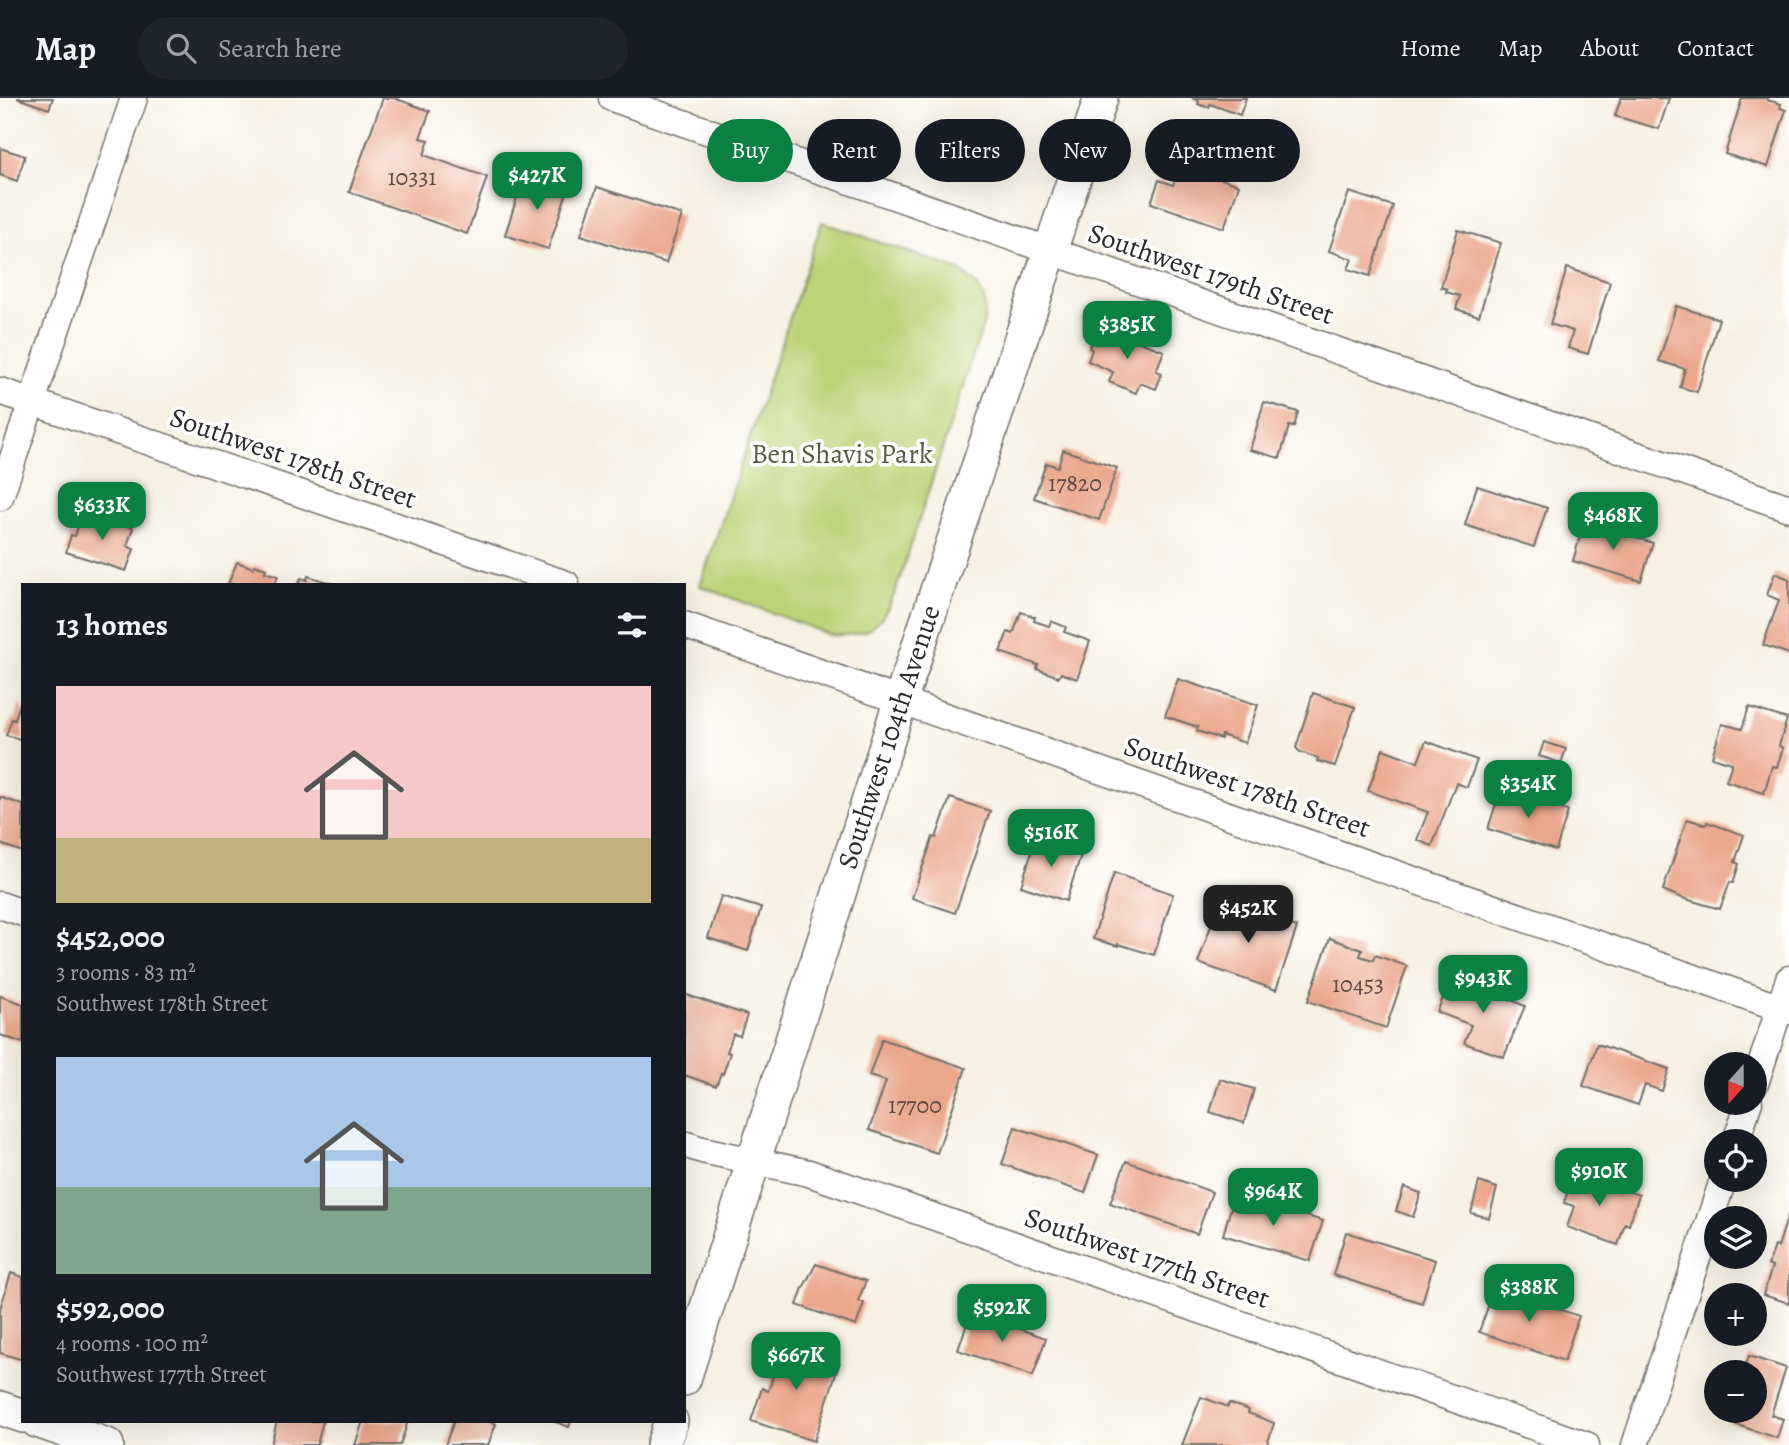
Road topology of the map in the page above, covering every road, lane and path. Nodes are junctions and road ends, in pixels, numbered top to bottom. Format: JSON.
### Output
{"nodes":[{"id":1,"x":134,"y":98,"type":"edge"},
{"id":2,"x":612,"y":98,"type":"edge"},
{"id":3,"x":1101,"y":98,"type":"edge"},
{"id":4,"x":1051,"y":252,"type":"junction"},
{"id":5,"x":0,"y":391,"type":"edge"},
{"id":6,"x":33,"y":401,"type":"junction"},
{"id":7,"x":0,"y":497,"type":"edge"},
{"id":8,"x":1789,"y":509,"type":"edge"},
{"id":9,"x":563,"y":583,"type":"edge"},
{"id":10,"x":686,"y":626,"type":"edge"},
{"id":11,"x":901,"y":699,"type":"junction"},
{"id":12,"x":0,"y":905,"type":"edge"},
{"id":13,"x":21,"y":912,"type":"edge"},
{"id":14,"x":1789,"y":979,"type":"edge"},
{"id":15,"x":1785,"y":1009,"type":"edge"},
{"id":16,"x":1768,"y":1052,"type":"edge"},
{"id":17,"x":686,"y":1145,"type":"edge"},
{"id":18,"x":752,"y":1161,"type":"junction"},
{"id":19,"x":1719,"y":1192,"type":"edge"},
{"id":20,"x":686,"y":1373,"type":"edge"},
{"id":21,"x":0,"y":1409,"type":"edge"},
{"id":22,"x":21,"y":1415,"type":"edge"},
{"id":23,"x":43,"y":1423,"type":"edge"},
{"id":24,"x":670,"y":1423,"type":"edge"},
{"id":25,"x":107,"y":1445,"type":"edge"},
{"id":26,"x":663,"y":1445,"type":"edge"},
{"id":27,"x":1586,"y":1445,"type":"edge"},
{"id":28,"x":1635,"y":1445,"type":"edge"}],
"edges":[{"from":1,"to":6,"type":"street"},
{"from":2,"to":4,"type":"street","name":"Southwest 179th Street"},
{"from":3,"to":4,"type":"street","name":"Southwest 104th Avenue"},
{"from":4,"to":8,"type":"street","name":"Southwest 179th Street"},
{"from":4,"to":11,"type":"street","name":"Southwest 104th Avenue"},
{"from":5,"to":6,"type":"street","name":"Southwest 178th Street"},
{"from":6,"to":7,"type":"street"},
{"from":6,"to":9,"type":"street","name":"Southwest 178th Street"},
{"from":10,"to":11,"type":"street","name":"Southwest 178th Street"},
{"from":11,"to":15,"type":"street","name":"Southwest 178th Street"},
{"from":11,"to":18,"type":"street","name":"Southwest 104th Avenue"},
{"from":12,"to":13,"type":"street"},
{"from":14,"to":15,"type":"street"},
{"from":15,"to":16,"type":"street"},
{"from":17,"to":18,"type":"street","name":"Southwest 177th Street"},
{"from":18,"to":20,"type":"street","name":"Southwest 104th Avenue"},
{"from":18,"to":27,"type":"street","name":"Southwest 177th Street"},
{"from":19,"to":28,"type":"street"},
{"from":21,"to":22,"type":"street"},
{"from":23,"to":25,"type":"street"},
{"from":24,"to":26,"type":"street"}]}
